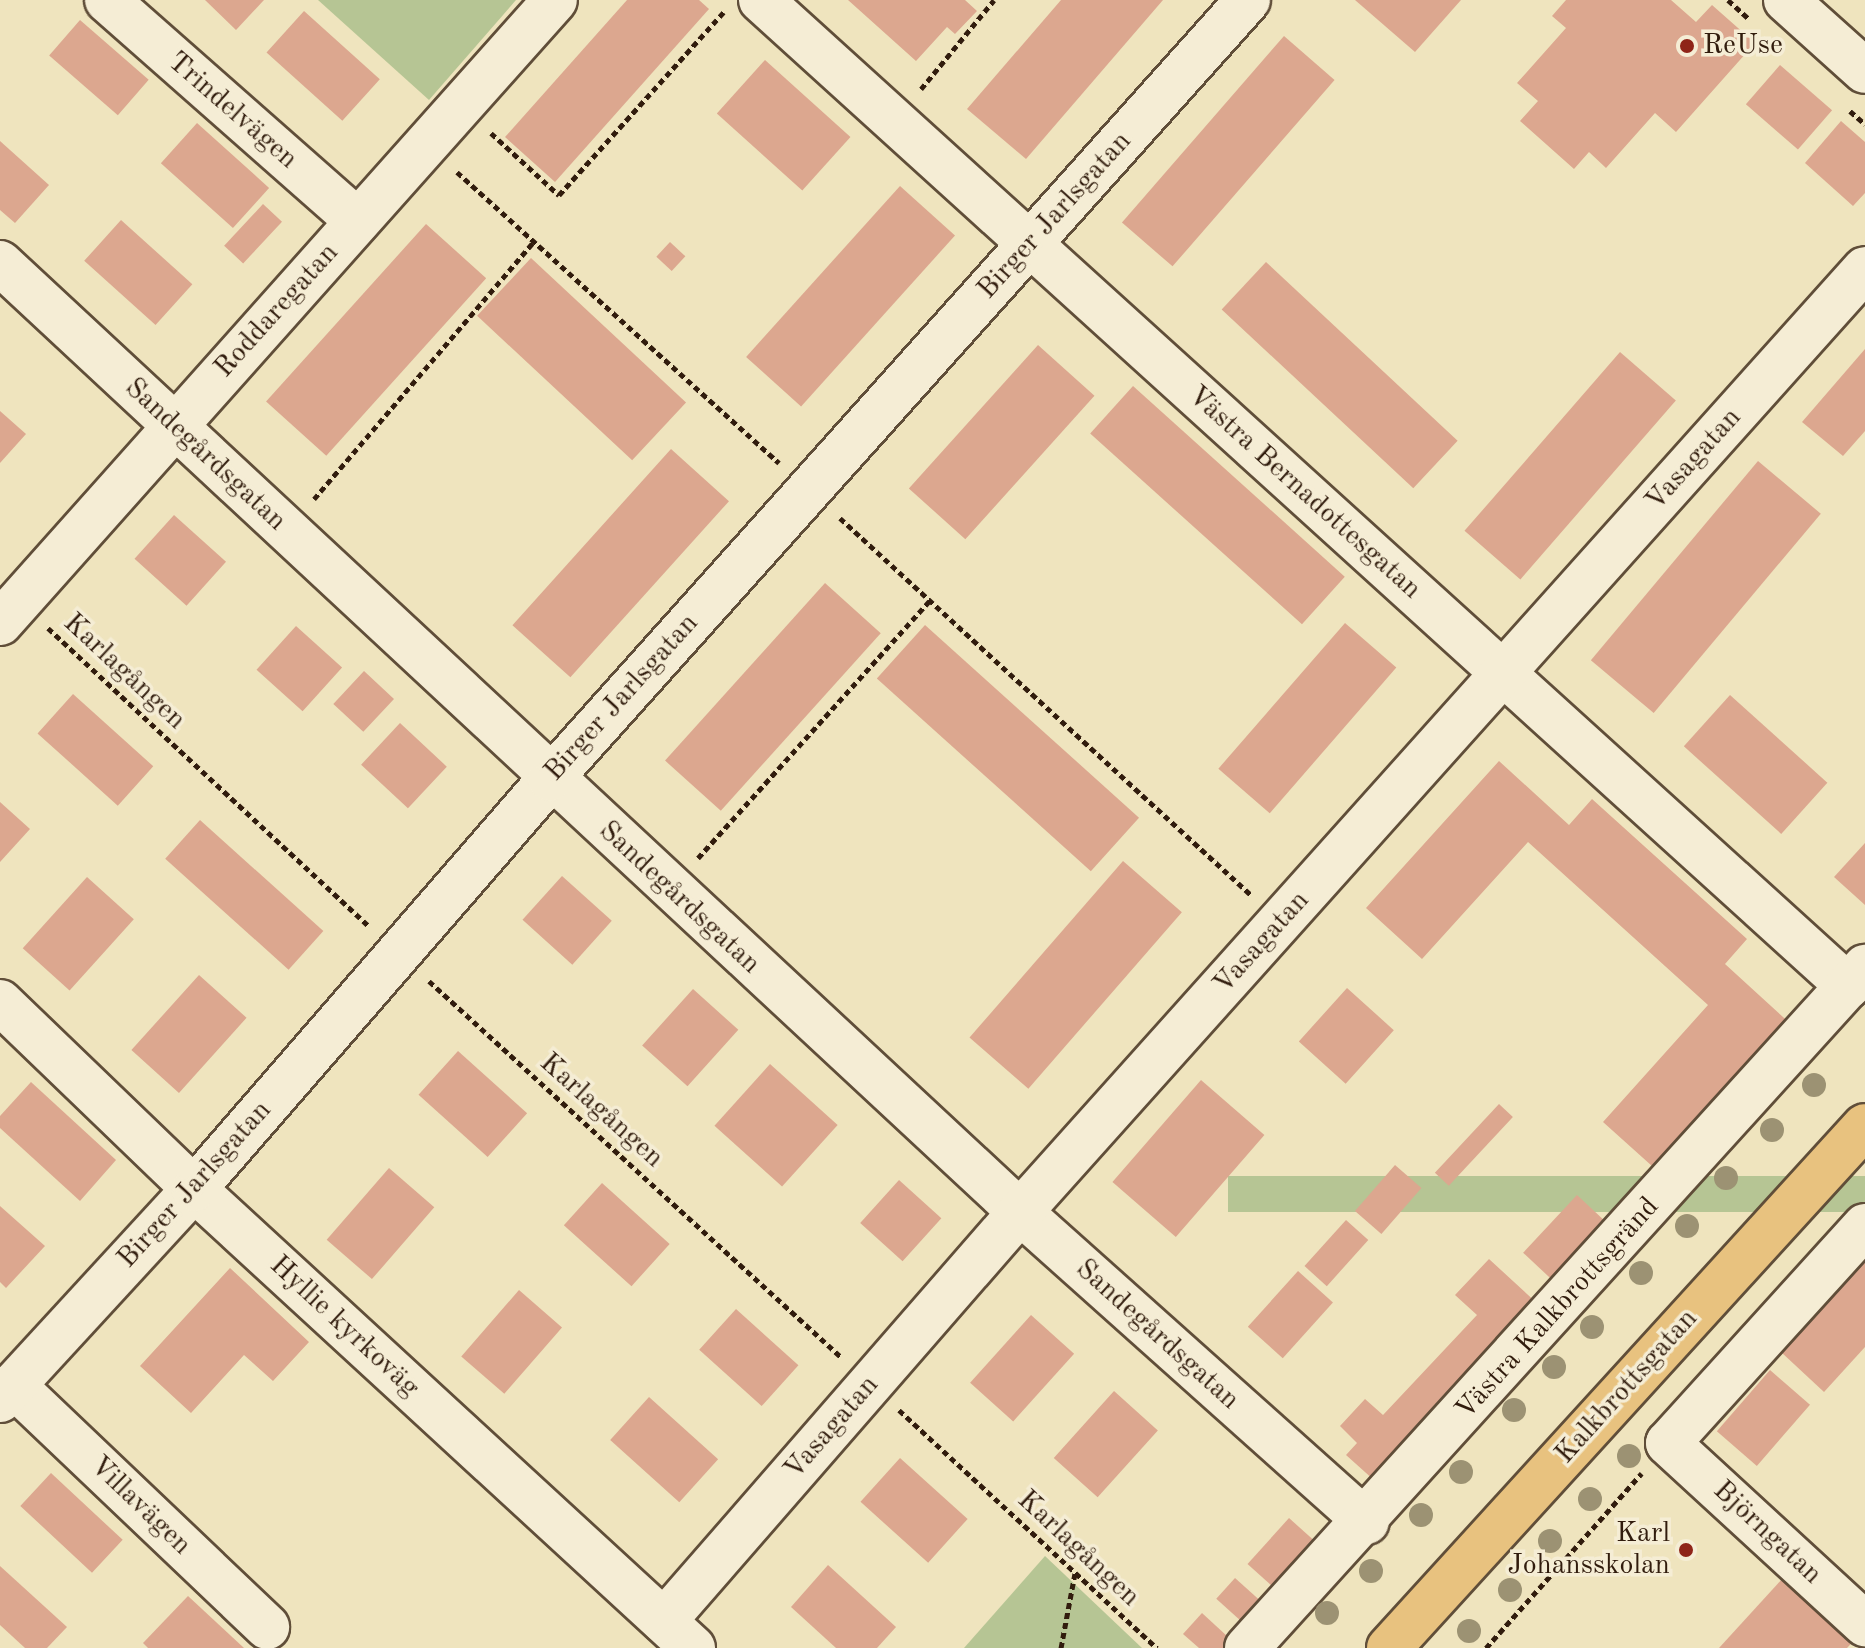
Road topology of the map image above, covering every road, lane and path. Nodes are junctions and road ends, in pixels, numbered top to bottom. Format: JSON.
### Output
{"nodes":[{"id":1,"x":107,"y":0,"type":"edge"},
{"id":2,"x":555,"y":0,"type":"edge"},
{"id":3,"x":735,"y":0,"type":"edge"},
{"id":4,"x":761,"y":0,"type":"edge"},
{"id":5,"x":994,"y":0,"type":"edge"},
{"id":6,"x":1248,"y":0,"type":"edge"},
{"id":7,"x":1786,"y":0,"type":"edge"},
{"id":8,"x":1865,"y":71,"type":"edge"},
{"id":9,"x":461,"y":106,"type":"junction"},
{"id":10,"x":894,"y":120,"type":"junction"},
{"id":11,"x":427,"y":145,"type":"junction"},
{"id":12,"x":358,"y":221,"type":"junction"},
{"id":13,"x":534,"y":241,"type":"junction"},
{"id":14,"x":1031,"y":245,"type":"junction"},
{"id":15,"x":0,"y":263,"type":"edge"},
{"id":16,"x":1865,"y":269,"type":"edge"},
{"id":17,"x":175,"y":426,"type":"junction"},
{"id":18,"x":808,"y":489,"type":"junction"},
{"id":19,"x":286,"y":531,"type":"junction"},
{"id":20,"x":930,"y":600,"type":"junction"},
{"id":21,"x":6,"y":602,"type":"edge"},
{"id":22,"x":1502,"y":674,"type":"junction"},
{"id":23,"x":550,"y":779,"type":"junction"},
{"id":24,"x":670,"y":889,"type":"junction"},
{"id":25,"x":1281,"y":923,"type":"junction"},
{"id":26,"x":398,"y":953,"type":"junction"},
{"id":27,"x":1856,"y":976,"type":"edge"},
{"id":28,"x":0,"y":1002,"type":"edge"},
{"id":29,"x":1865,"y":1126,"type":"edge"},
{"id":30,"x":194,"y":1189,"type":"junction"},
{"id":31,"x":1020,"y":1212,"type":"junction"},
{"id":32,"x":1865,"y":1226,"type":"edge"},
{"id":33,"x":870,"y":1384,"type":"junction"},
{"id":34,"x":7,"y":1385,"type":"edge"},
{"id":35,"x":1668,"y":1443,"type":"junction"},
{"id":36,"x":1367,"y":1522,"type":"junction"},
{"id":37,"x":1075,"y":1573,"type":"junction"},
{"id":38,"x":1865,"y":1624,"type":"edge"},
{"id":39,"x":267,"y":1627,"type":"dead end"},
{"id":40,"x":678,"y":1635,"type":"edge"},
{"id":41,"x":1061,"y":1648,"type":"edge"},
{"id":42,"x":1157,"y":1648,"type":"edge"},
{"id":43,"x":1247,"y":1648,"type":"edge"},
{"id":44,"x":1389,"y":1648,"type":"edge"},
{"id":45,"x":1486,"y":1648,"type":"edge"}],
"edges":[{"from":1,"to":12,"type":"street","name":"Trindelvägen"},
{"from":2,"to":9,"type":"street","name":"Roddaregatan"},
{"from":3,"to":9,"type":"path"},
{"from":4,"to":10,"type":"street","name":"Västra Bernadottesgatan"},
{"from":5,"to":10,"type":"path"},
{"from":6,"to":14,"type":"street","name":"Birger Jarlsgatan"},
{"from":7,"to":8,"type":"street"},
{"from":9,"to":11,"type":"street","name":"Roddaregatan"},
{"from":10,"to":14,"type":"street","name":"Västra Bernadottesgatan"},
{"from":11,"to":12,"type":"street","name":"Roddaregatan"},
{"from":11,"to":13,"type":"path"},
{"from":12,"to":17,"type":"street","name":"Roddaregatan"},
{"from":13,"to":18,"type":"path"},
{"from":13,"to":19,"type":"path"},
{"from":14,"to":18,"type":"street","name":"Birger Jarlsgatan"},
{"from":14,"to":22,"type":"street","name":"Västra Bernadottesgatan"},
{"from":15,"to":17,"type":"street","name":"Sandegårdsgatan"},
{"from":16,"to":22,"type":"street","name":"Vasagatan"},
{"from":17,"to":19,"type":"street","name":"Sandegårdsgatan"},
{"from":17,"to":21,"type":"street","name":"Roddaregatan"},
{"from":18,"to":20,"type":"path"},
{"from":18,"to":23,"type":"street","name":"Birger Jarlsgatan"},
{"from":19,"to":23,"type":"street","name":"Sandegårdsgatan"},
{"from":20,"to":24,"type":"path"},
{"from":20,"to":25,"type":"path"},
{"from":21,"to":26,"type":"path","name":"Karlagången"},
{"from":22,"to":25,"type":"street","name":"Vasagatan"},
{"from":22,"to":27,"type":"street","name":"Västra Bernadottesgatan"},
{"from":23,"to":24,"type":"street","name":"Sandegårdsgatan"},
{"from":23,"to":26,"type":"street","name":"Birger Jarlsgatan"},
{"from":24,"to":31,"type":"street","name":"Sandegårdsgatan"},
{"from":25,"to":31,"type":"street","name":"Vasagatan"},
{"from":26,"to":30,"type":"street","name":"Birger Jarlsgatan"},
{"from":26,"to":33,"type":"path","name":"Karlagången"},
{"from":27,"to":36,"type":"street","name":"Västra Kalkbrottsgränd"},
{"from":28,"to":30,"type":"street","name":"Hyllie kyrkoväg"},
{"from":29,"to":44,"type":"main road","name":"Kalkbrottsgatan"},
{"from":30,"to":34,"type":"street","name":"Birger Jarlsgatan"},
{"from":30,"to":40,"type":"street","name":"Hyllie kyrkoväg"},
{"from":31,"to":33,"type":"street","name":"Vasagatan"},
{"from":31,"to":36,"type":"street","name":"Sandegårdsgatan"},
{"from":32,"to":35,"type":"street"},
{"from":33,"to":37,"type":"path","name":"Karlagången"},
{"from":33,"to":40,"type":"street","name":"Vasagatan"},
{"from":34,"to":39,"type":"street","name":"Villavägen"},
{"from":35,"to":38,"type":"street","name":"Björngatan"},
{"from":35,"to":45,"type":"path"},
{"from":36,"to":43,"type":"street","name":"Västra Kalkbrottsgränd"},
{"from":37,"to":41,"type":"path"},
{"from":37,"to":42,"type":"path","name":"Karlagången"}]}
